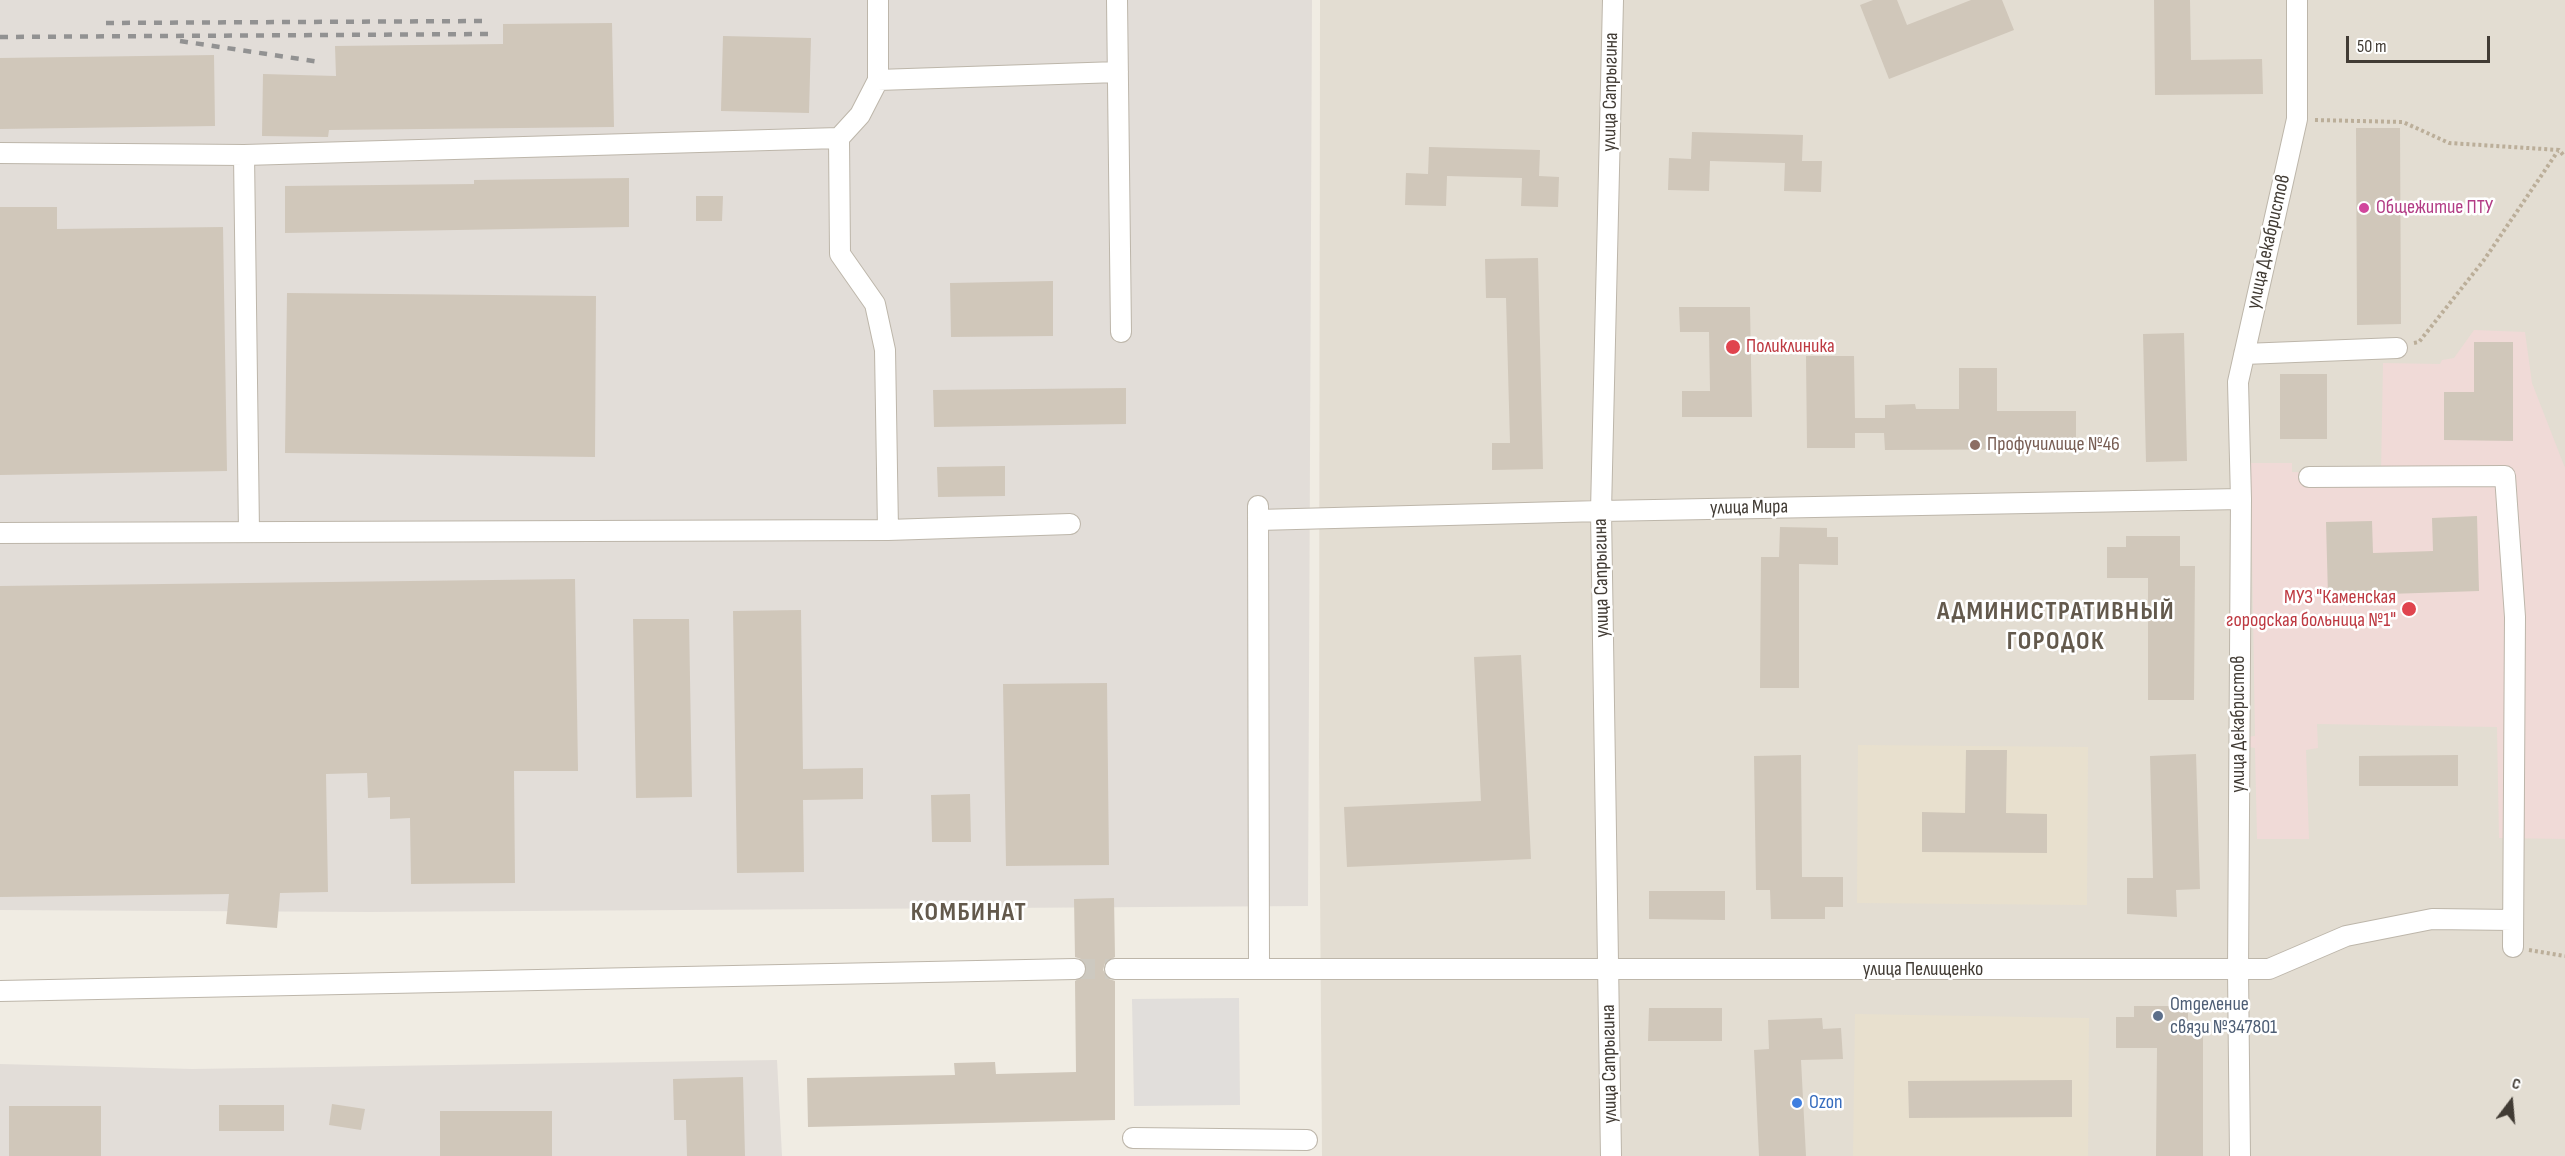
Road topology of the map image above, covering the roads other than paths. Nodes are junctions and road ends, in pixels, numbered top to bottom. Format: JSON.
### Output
{"nodes":[{"id":1,"x":878,"y":0,"type":"edge"},
{"id":2,"x":1117,"y":0,"type":"edge"},
{"id":3,"x":1613,"y":0,"type":"edge"},
{"id":4,"x":2297,"y":0,"type":"edge"},
{"id":5,"x":1118,"y":72,"type":"junction"},
{"id":6,"x":878,"y":80,"type":"junction"},
{"id":7,"x":839,"y":138,"type":"junction"},
{"id":8,"x":0,"y":153,"type":"edge"},
{"id":9,"x":243,"y":155,"type":"junction"},
{"id":10,"x":1121,"y":332,"type":"dead end"},
{"id":11,"x":2397,"y":348,"type":"road end"},
{"id":12,"x":2244,"y":354,"type":"junction"},
{"id":13,"x":2309,"y":477,"type":"dead end"},
{"id":14,"x":2241,"y":499,"type":"junction"},
{"id":15,"x":1601,"y":511,"type":"junction"},
{"id":16,"x":1070,"y":524,"type":"dead end"},
{"id":17,"x":888,"y":530,"type":"junction"},
{"id":18,"x":249,"y":532,"type":"junction"},
{"id":19,"x":0,"y":533,"type":"edge"},
{"id":20,"x":2512,"y":920,"type":"junction"},
{"id":21,"x":2513,"y":947,"type":"road end"},
{"id":22,"x":1075,"y":969,"type":"tunnel mouth"},
{"id":23,"x":1115,"y":969,"type":"tunnel mouth"},
{"id":24,"x":1259,"y":969,"type":"junction"},
{"id":25,"x":1608,"y":970,"type":"junction"},
{"id":26,"x":2238,"y":970,"type":"junction"},
{"id":27,"x":0,"y":991,"type":"edge"},
{"id":28,"x":1133,"y":1138,"type":"dead end"},
{"id":29,"x":1307,"y":1140,"type":"dead end"},
{"id":30,"x":1250,"y":1148,"type":"edge"},
{"id":31,"x":1611,"y":1156,"type":"edge"},
{"id":32,"x":2240,"y":1156,"type":"edge"}],
"edges":[{"from":1,"to":6,"type":"street"},
{"from":2,"to":5,"type":"street"},
{"from":3,"to":15,"type":"street","name":"улица Сапрыгина"},
{"from":4,"to":12,"type":"street","name":"улица Декабристов"},
{"from":5,"to":6,"type":"street"},
{"from":5,"to":10,"type":"street"},
{"from":6,"to":7,"type":"street"},
{"from":7,"to":9,"type":"street"},
{"from":7,"to":17,"type":"street"},
{"from":8,"to":9,"type":"street"},
{"from":9,"to":18,"type":"street"},
{"from":11,"to":12,"type":"street"},
{"from":12,"to":14,"type":"street","name":"улица Декабристов"},
{"from":13,"to":20,"type":"street"},
{"from":14,"to":15,"type":"street","name":"улица Мира"},
{"from":14,"to":26,"type":"street","name":"улица Декабристов"},
{"from":15,"to":24,"type":"street","name":"улица Мира"},
{"from":15,"to":25,"type":"street","name":"улица Сапрыгина"},
{"from":16,"to":17,"type":"street"},
{"from":17,"to":18,"type":"street"},
{"from":18,"to":19,"type":"street"},
{"from":20,"to":21,"type":"street"},
{"from":20,"to":26,"type":"street","name":"улица Пелищенко"},
{"from":22,"to":27,"type":"street"},
{"from":23,"to":24,"type":"street","name":"улица Пелищенко"},
{"from":24,"to":25,"type":"street","name":"улица Пелищенко"},
{"from":25,"to":26,"type":"street","name":"улица Пелищенко"},
{"from":25,"to":31,"type":"street","name":"улица Сапрыгина"},
{"from":26,"to":32,"type":"street","name":"улица Декабристов"},
{"from":28,"to":30,"type":"street"},
{"from":29,"to":30,"type":"street"}]}
